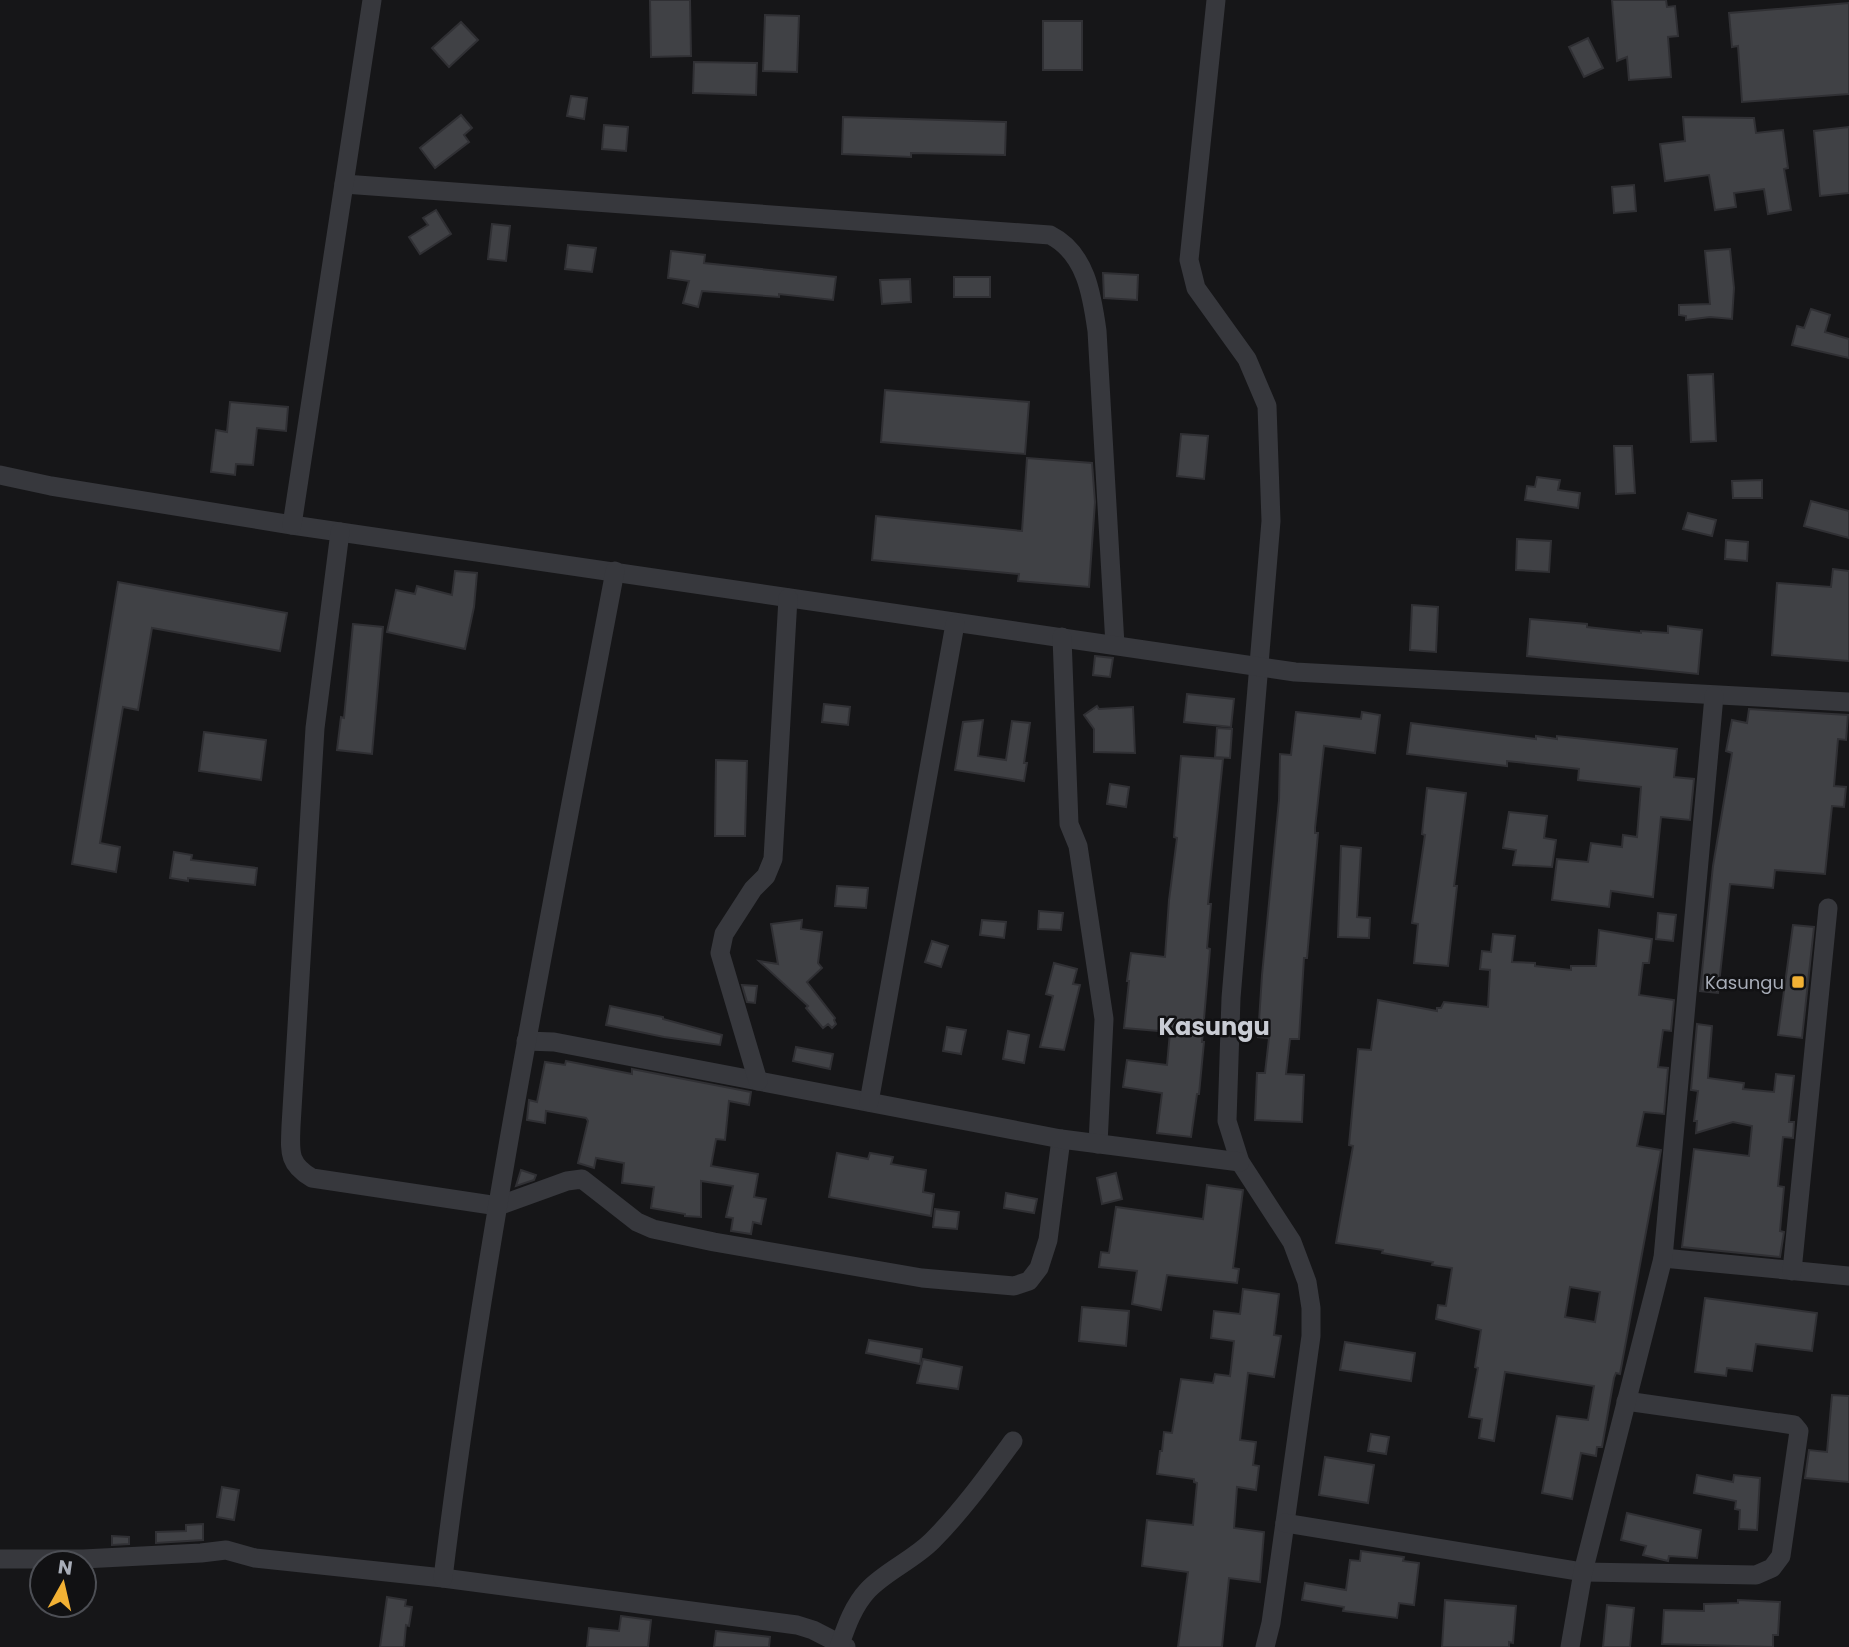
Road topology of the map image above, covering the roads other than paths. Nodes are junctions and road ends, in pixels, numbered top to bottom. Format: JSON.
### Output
{"nodes":[{"id":1,"x":372,"y":0,"type":"edge"},
{"id":2,"x":1216,"y":0,"type":"edge"},
{"id":3,"x":344,"y":184,"type":"junction"},
{"id":4,"x":0,"y":475,"type":"edge"},
{"id":5,"x":292,"y":525,"type":"junction"},
{"id":6,"x":340,"y":532,"type":"junction"},
{"id":7,"x":615,"y":571,"type":"junction"},
{"id":8,"x":788,"y":598,"type":"junction"},
{"id":9,"x":955,"y":624,"type":"junction"},
{"id":10,"x":1062,"y":637,"type":"junction"},
{"id":11,"x":1115,"y":645,"type":"junction"},
{"id":12,"x":1257,"y":667,"type":"junction"},
{"id":13,"x":1713,"y":696,"type":"junction"},
{"id":14,"x":1849,"y":702,"type":"edge"},
{"id":15,"x":1828,"y":908,"type":"dead end"},
{"id":16,"x":526,"y":1041,"type":"junction"},
{"id":17,"x":758,"y":1081,"type":"junction"},
{"id":18,"x":869,"y":1102,"type":"junction"},
{"id":19,"x":1061,"y":1139,"type":"junction"},
{"id":20,"x":1098,"y":1144,"type":"junction"},
{"id":21,"x":1240,"y":1162,"type":"junction"},
{"id":22,"x":498,"y":1206,"type":"junction"},
{"id":23,"x":1663,"y":1258,"type":"junction"},
{"id":24,"x":1792,"y":1270,"type":"junction"},
{"id":25,"x":1849,"y":1276,"type":"edge"},
{"id":26,"x":1626,"y":1401,"type":"junction"},
{"id":27,"x":1013,"y":1440,"type":"dead end"},
{"id":28,"x":1285,"y":1523,"type":"junction"},
{"id":29,"x":0,"y":1559,"type":"edge"},
{"id":30,"x":1583,"y":1572,"type":"junction"},
{"id":31,"x":443,"y":1578,"type":"junction"},
{"id":32,"x":841,"y":1646,"type":"edge"},
{"id":33,"x":1265,"y":1647,"type":"edge"},
{"id":34,"x":1570,"y":1647,"type":"edge"}],
"edges":[{"from":1,"to":3,"type":"street"},
{"from":2,"to":12,"type":"street"},
{"from":3,"to":5,"type":"street"},
{"from":3,"to":11,"type":"street"},
{"from":4,"to":5,"type":"street"},
{"from":5,"to":6,"type":"street"},
{"from":6,"to":7,"type":"street"},
{"from":6,"to":22,"type":"street"},
{"from":7,"to":8,"type":"street"},
{"from":7,"to":16,"type":"street"},
{"from":8,"to":9,"type":"street"},
{"from":8,"to":17,"type":"street"},
{"from":9,"to":10,"type":"street"},
{"from":9,"to":18,"type":"street"},
{"from":10,"to":11,"type":"street"},
{"from":10,"to":20,"type":"street"},
{"from":11,"to":12,"type":"street"},
{"from":12,"to":13,"type":"street"},
{"from":12,"to":21,"type":"street"},
{"from":13,"to":14,"type":"street"},
{"from":13,"to":23,"type":"street"},
{"from":15,"to":24,"type":"street"},
{"from":16,"to":17,"type":"street"},
{"from":16,"to":22,"type":"street"},
{"from":17,"to":18,"type":"street"},
{"from":18,"to":19,"type":"street"},
{"from":19,"to":20,"type":"street"},
{"from":19,"to":22,"type":"street"},
{"from":20,"to":21,"type":"street"},
{"from":21,"to":28,"type":"street"},
{"from":22,"to":31,"type":"street"},
{"from":23,"to":24,"type":"street"},
{"from":23,"to":26,"type":"street"},
{"from":24,"to":25,"type":"street"},
{"from":26,"to":30,"type":"street"},
{"from":26,"to":30,"type":"street"},
{"from":27,"to":32,"type":"street"},
{"from":28,"to":30,"type":"street"},
{"from":28,"to":33,"type":"street"},
{"from":29,"to":31,"type":"street"},
{"from":30,"to":34,"type":"street"},
{"from":31,"to":32,"type":"street"}]}
